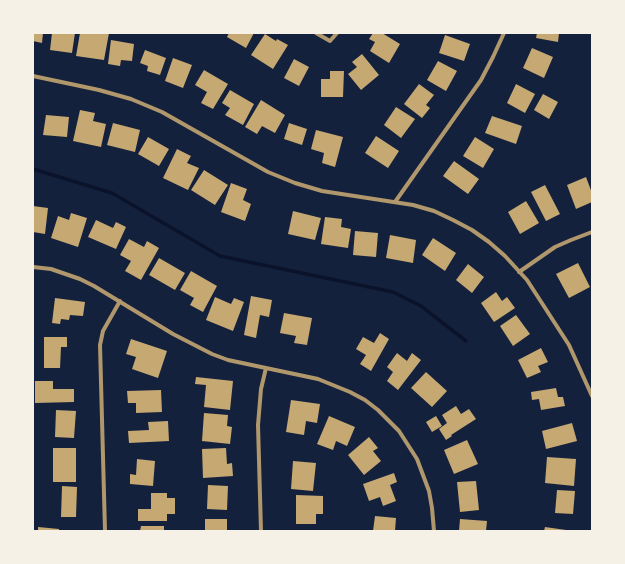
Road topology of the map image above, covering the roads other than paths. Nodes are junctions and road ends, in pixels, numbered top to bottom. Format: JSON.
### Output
{"nodes":[{"id":1,"x":316,"y":33,"type":"edge"},
{"id":2,"x":337,"y":33,"type":"edge"},
{"id":3,"x":504,"y":33,"type":"edge"},
{"id":4,"x":33,"y":76,"type":"edge"},
{"id":5,"x":395,"y":202,"type":"junction"},
{"id":6,"x":592,"y":232,"type":"edge"},
{"id":7,"x":33,"y":267,"type":"edge"},
{"id":8,"x":519,"y":272,"type":"junction"},
{"id":9,"x":120,"y":301,"type":"junction"},
{"id":10,"x":266,"y":368,"type":"junction"},
{"id":11,"x":592,"y":395,"type":"edge"},
{"id":12,"x":105,"y":531,"type":"edge"},
{"id":13,"x":261,"y":531,"type":"edge"},
{"id":14,"x":434,"y":531,"type":"edge"}],
"edges":[{"from":1,"to":2,"type":"street"},
{"from":3,"to":5,"type":"street"},
{"from":4,"to":5,"type":"street"},
{"from":5,"to":8,"type":"street"},
{"from":6,"to":8,"type":"street"},
{"from":7,"to":9,"type":"street"},
{"from":8,"to":11,"type":"street"},
{"from":9,"to":10,"type":"street"},
{"from":9,"to":12,"type":"street"},
{"from":10,"to":13,"type":"street"},
{"from":10,"to":14,"type":"street"}]}
